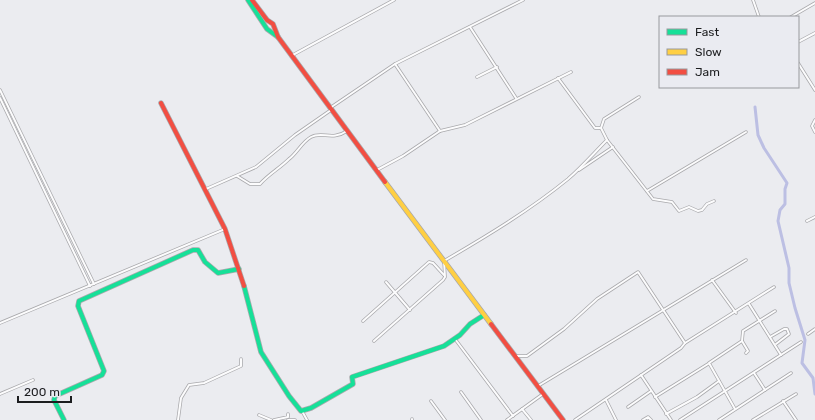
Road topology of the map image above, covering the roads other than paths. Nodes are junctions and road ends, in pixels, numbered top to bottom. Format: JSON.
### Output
{"nodes":[{"id":1,"x":248,"y":0,"type":"edge"},
{"id":2,"x":252,"y":0,"type":"edge"},
{"id":3,"x":394,"y":0,"type":"edge"},
{"id":4,"x":523,"y":0,"type":"edge"},
{"id":5,"x":753,"y":0,"type":"edge"},
{"id":6,"x":815,"y":3,"type":"edge"},
{"id":7,"x":759,"y":16,"type":"edge"},
{"id":8,"x":793,"y":16,"type":"edge"},
{"id":9,"x":271,"y":23,"type":"junction"},
{"id":10,"x":470,"y":27,"type":"junction"},
{"id":11,"x":274,"y":28,"type":"junction"},
{"id":12,"x":267,"y":29,"type":"junction"},
{"id":13,"x":815,"y":33,"type":"edge"},
{"id":14,"x":278,"y":37,"type":"junction"},
{"id":15,"x":799,"y":41,"type":"edge"},
{"id":16,"x":291,"y":56,"type":"junction"},
{"id":17,"x":395,"y":64,"type":"junction"},
{"id":18,"x":799,"y":66,"type":"edge"},
{"id":19,"x":497,"y":67,"type":"junction"},
{"id":20,"x":571,"y":72,"type":"dead end"},
{"id":21,"x":477,"y":77,"type":"dead end"},
{"id":22,"x":558,"y":78,"type":"junction"},
{"id":23,"x":0,"y":90,"type":"edge"},
{"id":24,"x":815,"y":90,"type":"edge"},
{"id":25,"x":639,"y":97,"type":"dead end"},
{"id":26,"x":0,"y":98,"type":"edge"},
{"id":27,"x":517,"y":98,"type":"junction"},
{"id":28,"x":161,"y":103,"type":"dead end"},
{"id":29,"x":331,"y":109,"type":"junction"},
{"id":30,"x":815,"y":120,"type":"edge"},
{"id":31,"x":600,"y":128,"type":"junction"},
{"id":32,"x":440,"y":130,"type":"junction"},
{"id":33,"x":347,"y":131,"type":"junction"},
{"id":34,"x":746,"y":132,"type":"dead end"},
{"id":35,"x":815,"y":132,"type":"edge"},
{"id":36,"x":607,"y":140,"type":"junction"},
{"id":37,"x":613,"y":147,"type":"junction"},
{"id":38,"x":377,"y":170,"type":"junction"},
{"id":39,"x":576,"y":172,"type":"junction"},
{"id":40,"x":237,"y":176,"type":"junction"},
{"id":41,"x":206,"y":189,"type":"junction"},
{"id":42,"x":647,"y":191,"type":"junction"},
{"id":43,"x":714,"y":201,"type":"dead end"},
{"id":44,"x":815,"y":217,"type":"edge"},
{"id":45,"x":807,"y":221,"type":"dead end"},
{"id":46,"x":225,"y":229,"type":"junction"},
{"id":47,"x":746,"y":260,"type":"dead end"},
{"id":48,"x":444,"y":261,"type":"junction"},
{"id":49,"x":239,"y":269,"type":"junction"},
{"id":50,"x":445,"y":276,"type":"junction"},
{"id":51,"x":712,"y":280,"type":"junction"},
{"id":52,"x":386,"y":282,"type":"dead end"},
{"id":53,"x":94,"y":284,"type":"junction"},
{"id":54,"x":90,"y":286,"type":"junction"},
{"id":55,"x":774,"y":287,"type":"dead end"},
{"id":56,"x":395,"y":293,"type":"junction"},
{"id":57,"x":750,"y":304,"type":"junction"},
{"id":58,"x":664,"y":309,"type":"junction"},
{"id":59,"x":410,"y":310,"type":"junction"},
{"id":60,"x":775,"y":311,"type":"dead end"},
{"id":61,"x":736,"y":312,"type":"junction"},
{"id":62,"x":484,"y":315,"type":"junction"},
{"id":63,"x":363,"y":320,"type":"dead end"},
{"id":64,"x":760,"y":320,"type":"junction"},
{"id":65,"x":0,"y":323,"type":"edge"},
{"id":66,"x":815,"y":329,"type":"edge"},
{"id":67,"x":808,"y":334,"type":"dead end"},
{"id":68,"x":770,"y":337,"type":"junction"},
{"id":69,"x":455,"y":339,"type":"junction"},
{"id":70,"x":374,"y":341,"type":"dead end"},
{"id":71,"x":742,"y":341,"type":"junction"},
{"id":72,"x":801,"y":342,"type":"dead end"},
{"id":73,"x":685,"y":343,"type":"junction"},
{"id":74,"x":775,"y":345,"type":"junction"},
{"id":75,"x":746,"y":353,"type":"dead end"},
{"id":76,"x":781,"y":355,"type":"junction"},
{"id":77,"x":516,"y":356,"type":"junction"},
{"id":78,"x":242,"y":359,"type":"dead end"},
{"id":79,"x":709,"y":363,"type":"junction"},
{"id":80,"x":754,"y":373,"type":"junction"},
{"id":81,"x":790,"y":373,"type":"dead end"},
{"id":82,"x":641,"y":375,"type":"junction"},
{"id":83,"x":33,"y":380,"type":"dead end"},
{"id":84,"x":718,"y":381,"type":"junction"},
{"id":85,"x":538,"y":386,"type":"junction"},
{"id":86,"x":765,"y":390,"type":"junction"},
{"id":87,"x":651,"y":391,"type":"junction"},
{"id":88,"x":725,"y":391,"type":"junction"},
{"id":89,"x":461,"y":392,"type":"dead end"},
{"id":90,"x":0,"y":394,"type":"edge"},
{"id":91,"x":543,"y":394,"type":"junction"},
{"id":92,"x":796,"y":394,"type":"dead end"},
{"id":93,"x":655,"y":396,"type":"junction"},
{"id":94,"x":606,"y":399,"type":"junction"},
{"id":95,"x":430,"y":401,"type":"dead end"},
{"id":96,"x":783,"y":401,"type":"junction"},
{"id":97,"x":628,"y":407,"type":"dead end"},
{"id":98,"x":522,"y":409,"type":"junction"},
{"id":99,"x":736,"y":409,"type":"junction"},
{"id":100,"x":302,"y":411,"type":"junction"},
{"id":101,"x":288,"y":414,"type":"dead end"},
{"id":102,"x":666,"y":414,"type":"junction"},
{"id":103,"x":260,"y":415,"type":"dead end"},
{"id":104,"x":513,"y":416,"type":"junction"},
{"id":105,"x":64,"y":420,"type":"edge"},
{"id":106,"x":178,"y":420,"type":"edge"},
{"id":107,"x":270,"y":420,"type":"edge"},
{"id":108,"x":274,"y":420,"type":"edge"},
{"id":109,"x":288,"y":420,"type":"edge"},
{"id":110,"x":295,"y":420,"type":"edge"},
{"id":111,"x":307,"y":420,"type":"edge"},
{"id":112,"x":445,"y":420,"type":"edge"},
{"id":113,"x":481,"y":420,"type":"edge"},
{"id":114,"x":508,"y":420,"type":"edge"},
{"id":115,"x":531,"y":420,"type":"edge"},
{"id":116,"x":563,"y":420,"type":"edge"},
{"id":117,"x":575,"y":420,"type":"edge"},
{"id":118,"x":616,"y":420,"type":"edge"},
{"id":119,"x":643,"y":420,"type":"edge"},
{"id":120,"x":651,"y":420,"type":"edge"},
{"id":121,"x":671,"y":420,"type":"edge"},
{"id":122,"x":680,"y":420,"type":"edge"},
{"id":123,"x":719,"y":420,"type":"edge"},
{"id":124,"x":753,"y":420,"type":"edge"},
{"id":125,"x":796,"y":420,"type":"edge"}],
"edges":[{"from":1,"to":12,"type":"street"},
{"from":2,"to":9,"type":"street"},
{"from":3,"to":16,"type":"street"},
{"from":4,"to":10,"type":"street"},
{"from":5,"to":7,"type":"street"},
{"from":6,"to":8,"type":"street"},
{"from":9,"to":11,"type":"street"},
{"from":9,"to":12,"type":"street"},
{"from":10,"to":17,"type":"street"},
{"from":10,"to":19,"type":"street"},
{"from":11,"to":12,"type":"street"},
{"from":11,"to":14,"type":"street"},
{"from":12,"to":14,"type":"street"},
{"from":13,"to":15,"type":"street"},
{"from":14,"to":16,"type":"street"},
{"from":16,"to":29,"type":"street"},
{"from":17,"to":29,"type":"street"},
{"from":17,"to":32,"type":"street"},
{"from":18,"to":24,"type":"street"},
{"from":19,"to":21,"type":"street"},
{"from":19,"to":27,"type":"street"},
{"from":20,"to":22,"type":"street"},
{"from":22,"to":27,"type":"street"},
{"from":22,"to":31,"type":"street"},
{"from":23,"to":53,"type":"street"},
{"from":25,"to":31,"type":"street"},
{"from":26,"to":54,"type":"street"},
{"from":27,"to":32,"type":"street"},
{"from":28,"to":41,"type":"street"},
{"from":29,"to":33,"type":"street"},
{"from":29,"to":40,"type":"street"},
{"from":30,"to":35,"type":"street"},
{"from":31,"to":36,"type":"street"},
{"from":32,"to":38,"type":"street"},
{"from":33,"to":38,"type":"street"},
{"from":33,"to":40,"type":"street"},
{"from":34,"to":42,"type":"street"},
{"from":36,"to":37,"type":"street"},
{"from":36,"to":39,"type":"street"},
{"from":37,"to":39,"type":"street"},
{"from":37,"to":42,"type":"street"},
{"from":38,"to":48,"type":"street"},
{"from":39,"to":48,"type":"street"},
{"from":40,"to":41,"type":"street"},
{"from":41,"to":46,"type":"street"},
{"from":42,"to":43,"type":"street"},
{"from":44,"to":45,"type":"street"},
{"from":46,"to":49,"type":"street"},
{"from":46,"to":53,"type":"street"},
{"from":47,"to":51,"type":"street"},
{"from":48,"to":50,"type":"street"},
{"from":48,"to":62,"type":"street"},
{"from":49,"to":100,"type":"street"},
{"from":49,"to":105,"type":"street"},
{"from":50,"to":56,"type":"street"},
{"from":50,"to":59,"type":"street"},
{"from":51,"to":58,"type":"street"},
{"from":51,"to":61,"type":"street"},
{"from":52,"to":56,"type":"street"},
{"from":53,"to":54,"type":"street"},
{"from":54,"to":65,"type":"street"},
{"from":55,"to":57,"type":"street"},
{"from":56,"to":59,"type":"street"},
{"from":56,"to":63,"type":"street"},
{"from":57,"to":61,"type":"street"},
{"from":57,"to":64,"type":"street"},
{"from":58,"to":73,"type":"street"},
{"from":58,"to":77,"type":"street"},
{"from":58,"to":85,"type":"street"},
{"from":59,"to":70,"type":"street"},
{"from":60,"to":64,"type":"street"},
{"from":61,"to":73,"type":"street"},
{"from":62,"to":69,"type":"street"},
{"from":62,"to":77,"type":"street"},
{"from":64,"to":68,"type":"street"},
{"from":64,"to":71,"type":"street"},
{"from":66,"to":67,"type":"street"},
{"from":68,"to":74,"type":"street"},
{"from":68,"to":74,"type":"street"},
{"from":69,"to":100,"type":"street"},
{"from":69,"to":104,"type":"street"},
{"from":71,"to":75,"type":"street"},
{"from":71,"to":79,"type":"street"},
{"from":72,"to":76,"type":"street"},
{"from":73,"to":82,"type":"street"},
{"from":74,"to":76,"type":"street"},
{"from":76,"to":80,"type":"street"},
{"from":77,"to":85,"type":"street"},
{"from":78,"to":106,"type":"street"},
{"from":79,"to":84,"type":"street"},
{"from":79,"to":93,"type":"street"},
{"from":80,"to":86,"type":"street"},
{"from":80,"to":88,"type":"street"},
{"from":81,"to":86,"type":"street"},
{"from":82,"to":87,"type":"street"},
{"from":82,"to":94,"type":"street"},
{"from":83,"to":90,"type":"street"},
{"from":84,"to":88,"type":"street"},
{"from":84,"to":102,"type":"street"},
{"from":85,"to":91,"type":"street"},
{"from":86,"to":99,"type":"street"},
{"from":87,"to":93,"type":"street"},
{"from":87,"to":97,"type":"street"},
{"from":88,"to":99,"type":"street"},
{"from":88,"to":122,"type":"street"},
{"from":89,"to":113,"type":"street"},
{"from":91,"to":98,"type":"street"},
{"from":91,"to":116,"type":"street"},
{"from":92,"to":96,"type":"street"},
{"from":93,"to":102,"type":"street"},
{"from":94,"to":117,"type":"street"},
{"from":94,"to":118,"type":"street"},
{"from":95,"to":112,"type":"street"},
{"from":96,"to":124,"type":"street"},
{"from":96,"to":125,"type":"street"},
{"from":98,"to":104,"type":"street"},
{"from":98,"to":115,"type":"street"},
{"from":99,"to":123,"type":"street"},
{"from":100,"to":111,"type":"street"},
{"from":101,"to":108,"type":"street"},
{"from":102,"to":121,"type":"street"},
{"from":103,"to":107,"type":"street"},
{"from":104,"to":114,"type":"street"},
{"from":109,"to":110,"type":"street"},
{"from":119,"to":120,"type":"street"}]}
